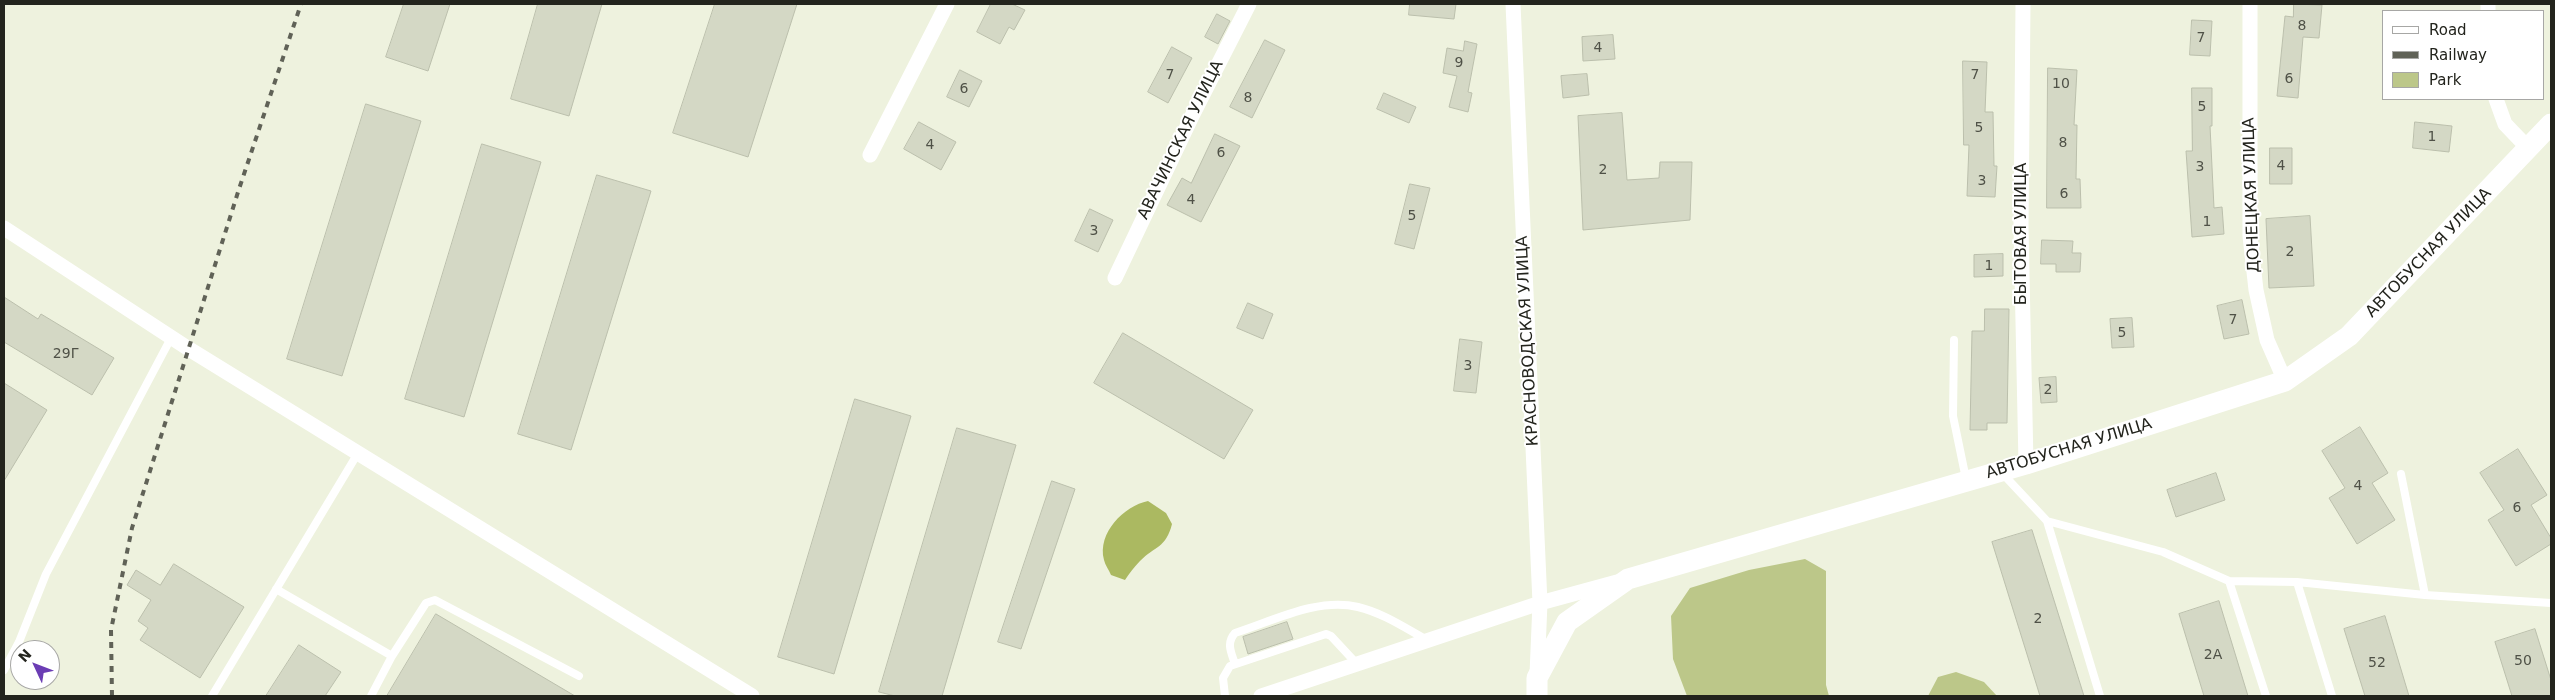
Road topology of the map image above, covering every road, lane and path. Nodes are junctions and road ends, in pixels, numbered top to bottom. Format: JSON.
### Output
{"nodes":[{"id":1,"x":947,"y":4,"type":"edge"},
{"id":2,"x":1249,"y":4,"type":"edge"},
{"id":3,"x":1513,"y":4,"type":"edge"},
{"id":4,"x":2023,"y":4,"type":"edge"},
{"id":5,"x":2250,"y":4,"type":"edge"},
{"id":6,"x":2496,"y":100,"type":"edge"},
{"id":7,"x":2551,"y":124,"type":"edge"},
{"id":8,"x":2528,"y":148,"type":"junction"},
{"id":9,"x":870,"y":155,"type":"dead end"},
{"id":10,"x":4,"y":228,"type":"edge"},
{"id":11,"x":1115,"y":278,"type":"dead end"},
{"id":12,"x":171,"y":338,"type":"junction"},
{"id":13,"x":1954,"y":340,"type":"dead end"},
{"id":14,"x":2285,"y":381,"type":"junction"},
{"id":15,"x":358,"y":453,"type":"junction"},
{"id":16,"x":2026,"y":464,"type":"junction"},
{"id":17,"x":2000,"y":471,"type":"junction"},
{"id":18,"x":2401,"y":474,"type":"dead end"},
{"id":19,"x":1967,"y":481,"type":"junction"},
{"id":20,"x":2047,"y":521,"type":"junction"},
{"id":21,"x":1628,"y":580,"type":"junction"},
{"id":22,"x":2229,"y":581,"type":"junction"},
{"id":23,"x":2297,"y":582,"type":"junction"},
{"id":24,"x":276,"y":589,"type":"junction"},
{"id":25,"x":2425,"y":595,"type":"junction"},
{"id":26,"x":2551,"y":602,"type":"edge"},
{"id":27,"x":1540,"y":603,"type":"junction"},
{"id":28,"x":1429,"y":641,"type":"junction"},
{"id":29,"x":392,"y":656,"type":"junction"},
{"id":30,"x":1235,"y":664,"type":"junction"},
{"id":31,"x":1358,"y":665,"type":"junction"},
{"id":32,"x":4,"y":670,"type":"edge"},
{"id":33,"x":579,"y":676,"type":"dead end"},
{"id":34,"x":1537,"y":687,"type":"edge"},
{"id":35,"x":212,"y":696,"type":"edge"},
{"id":36,"x":370,"y":696,"type":"edge"},
{"id":37,"x":752,"y":696,"type":"edge"},
{"id":38,"x":1225,"y":696,"type":"edge"},
{"id":39,"x":1261,"y":696,"type":"edge"},
{"id":40,"x":2100,"y":696,"type":"edge"},
{"id":41,"x":2266,"y":696,"type":"edge"},
{"id":42,"x":2332,"y":696,"type":"edge"}],
"edges":[{"from":1,"to":9,"type":"street"},
{"from":2,"to":11,"type":"street","name":"АВАЧИНСКАЯ УЛИЦА"},
{"from":3,"to":27,"type":"street","name":"КРАСНОВОДСКАЯ УЛИЦА"},
{"from":4,"to":16,"type":"street","name":"БЫТОВАЯ УЛИЦА"},
{"from":5,"to":14,"type":"street","name":"ДОНЕЦКАЯ УЛИЦА"},
{"from":6,"to":8,"type":"street"},
{"from":7,"to":8,"type":"street","name":"АВТОБУСНАЯ УЛИЦА"},
{"from":8,"to":14,"type":"street","name":"АВТОБУСНАЯ УЛИЦА"},
{"from":10,"to":12,"type":"street"},
{"from":12,"to":15,"type":"street"},
{"from":12,"to":32,"type":"lane"},
{"from":13,"to":19,"type":"lane"},
{"from":14,"to":16,"type":"street","name":"АВТОБУСНАЯ УЛИЦА"},
{"from":15,"to":24,"type":"lane"},
{"from":15,"to":37,"type":"street"},
{"from":16,"to":17,"type":"street","name":"АВТОБУСНАЯ УЛИЦА"},
{"from":17,"to":19,"type":"street","name":"АВТОБУСНАЯ УЛИЦА"},
{"from":17,"to":20,"type":"lane"},
{"from":18,"to":25,"type":"lane"},
{"from":19,"to":21,"type":"street","name":"АВТОБУСНАЯ УЛИЦА"},
{"from":20,"to":22,"type":"lane"},
{"from":20,"to":40,"type":"lane"},
{"from":21,"to":27,"type":"street"},
{"from":21,"to":34,"type":"street","name":"АВТОБУСНАЯ УЛИЦА"},
{"from":22,"to":23,"type":"lane"},
{"from":22,"to":41,"type":"lane"},
{"from":23,"to":25,"type":"lane"},
{"from":23,"to":42,"type":"lane"},
{"from":24,"to":29,"type":"lane"},
{"from":24,"to":35,"type":"lane"},
{"from":25,"to":26,"type":"lane"},
{"from":27,"to":28,"type":"street"},
{"from":27,"to":34,"type":"street","name":"КРАСНОВОДСКАЯ УЛИЦА"},
{"from":28,"to":30,"type":"lane"},
{"from":28,"to":31,"type":"street"},
{"from":29,"to":33,"type":"lane"},
{"from":29,"to":36,"type":"lane"},
{"from":30,"to":31,"type":"lane"},
{"from":30,"to":38,"type":"lane"},
{"from":31,"to":39,"type":"street"}]}
